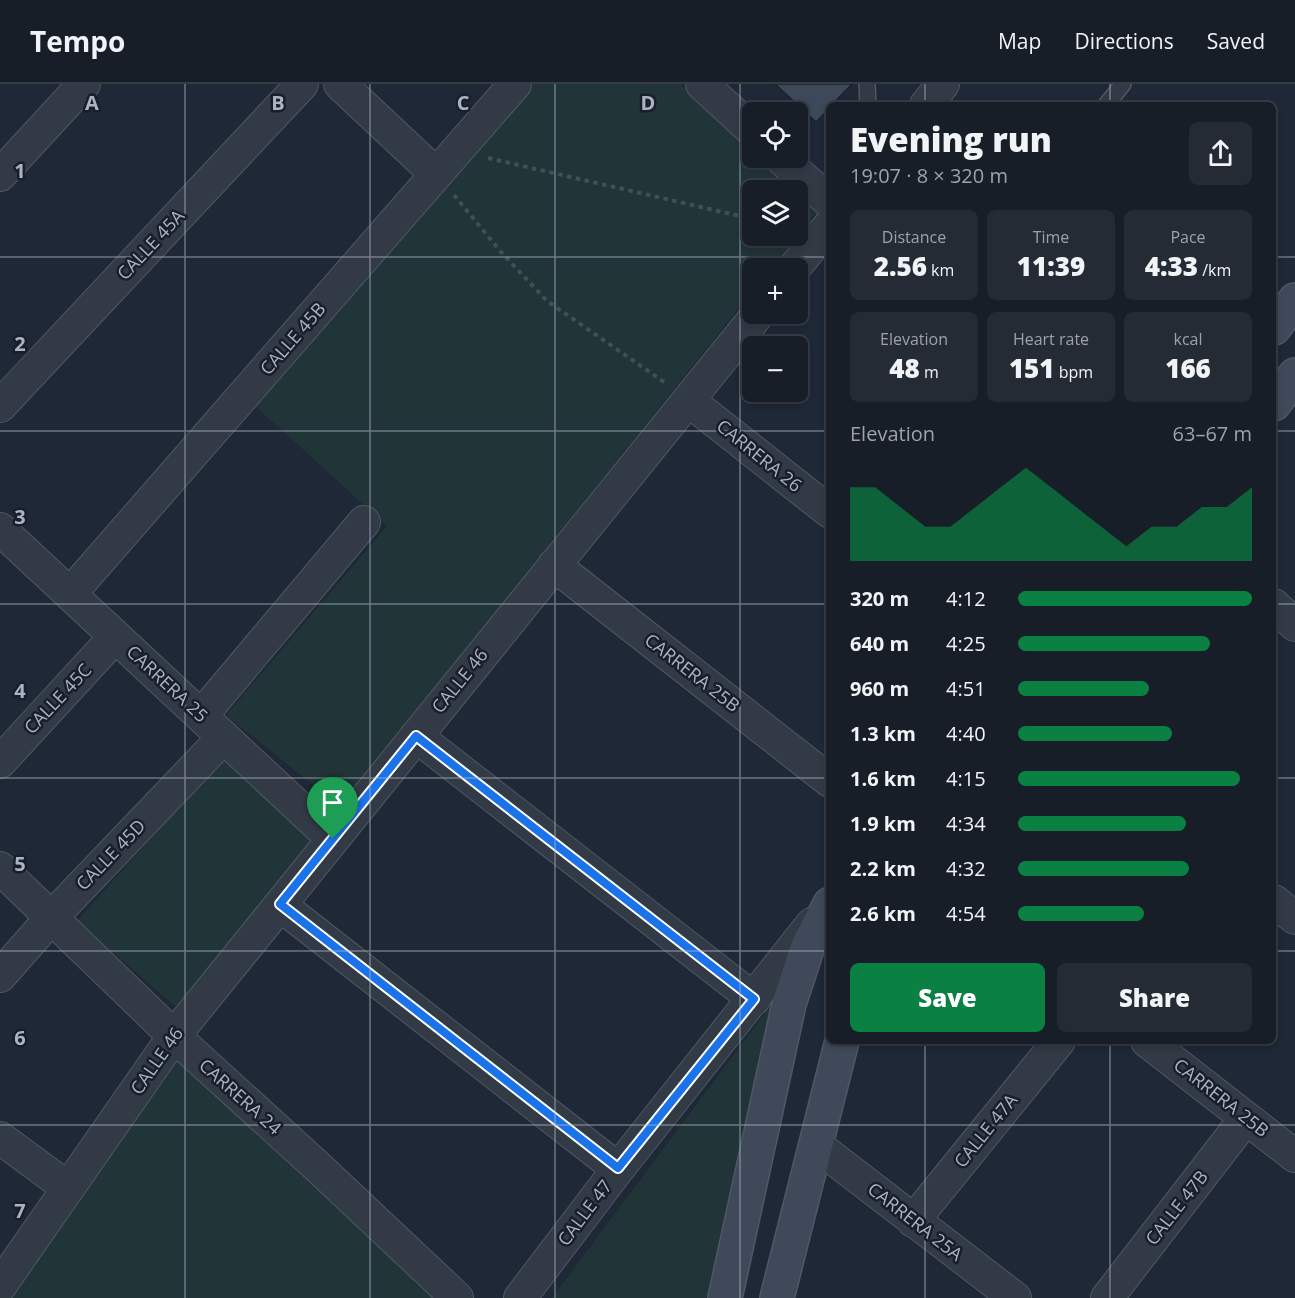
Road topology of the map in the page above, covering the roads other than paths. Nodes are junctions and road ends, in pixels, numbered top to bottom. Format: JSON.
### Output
{"nodes":[{"id":1,"x":84,"y":84,"type":"edge"},
{"id":2,"x":302,"y":84,"type":"edge"},
{"id":3,"x":340,"y":84,"type":"edge"},
{"id":4,"x":515,"y":84,"type":"edge"},
{"id":5,"x":702,"y":84,"type":"edge"},
{"id":6,"x":867,"y":84,"type":"edge"},
{"id":7,"x":943,"y":84,"type":"edge"},
{"id":8,"x":1123,"y":84,"type":"edge"},
{"id":9,"x":868,"y":102,"type":"edge"},
{"id":10,"x":928,"y":102,"type":"edge"},
{"id":11,"x":1108,"y":102,"type":"edge"},
{"id":12,"x":742,"y":121,"type":"edge"},
{"id":13,"x":792,"y":168,"type":"edge"},
{"id":14,"x":436,"y":174,"type":"junction"},
{"id":15,"x":0,"y":175,"type":"edge"},
{"id":16,"x":826,"y":198,"type":"edge"},
{"id":17,"x":826,"y":230,"type":"edge"},
{"id":18,"x":802,"y":258,"type":"edge"},
{"id":19,"x":1295,"y":300,"type":"edge"},
{"id":20,"x":750,"y":324,"type":"edge"},
{"id":21,"x":1276,"y":325,"type":"edge"},
{"id":22,"x":1295,"y":375,"type":"edge"},
{"id":23,"x":688,"y":400,"type":"junction"},
{"id":24,"x":1276,"y":401,"type":"edge"},
{"id":25,"x":0,"y":406,"type":"edge"},
{"id":26,"x":826,"y":510,"type":"edge"},
{"id":27,"x":364,"y":522,"type":"dead end"},
{"id":28,"x":0,"y":530,"type":"edge"},
{"id":29,"x":554,"y":565,"type":"junction"},
{"id":30,"x":70,"y":594,"type":"junction"},
{"id":31,"x":1276,"y":607,"type":"edge"},
{"id":32,"x":1295,"y":625,"type":"edge"},
{"id":33,"x":115,"y":637,"type":"junction"},
{"id":34,"x":201,"y":716,"type":"junction"},
{"id":35,"x":416,"y":736,"type":"junction"},
{"id":36,"x":224,"y":737,"type":"junction"},
{"id":37,"x":0,"y":762,"type":"edge"},
{"id":38,"x":826,"y":778,"type":"edge"},
{"id":39,"x":333,"y":839,"type":"junction"},
{"id":40,"x":0,"y":868,"type":"edge"},
{"id":41,"x":1276,"y":903,"type":"edge"},
{"id":42,"x":280,"y":904,"type":"junction"},
{"id":43,"x":826,"y":908,"type":"edge"},
{"id":44,"x":826,"y":911,"type":"edge"},
{"id":45,"x":51,"y":918,"type":"junction"},
{"id":46,"x":1295,"y":918,"type":"edge"},
{"id":47,"x":0,"y":976,"type":"edge"},
{"id":48,"x":754,"y":999,"type":"junction"},
{"id":49,"x":174,"y":1036,"type":"junction"},
{"id":50,"x":841,"y":1044,"type":"edge"},
{"id":51,"x":1057,"y":1044,"type":"edge"},
{"id":52,"x":1151,"y":1044,"type":"edge"},
{"id":53,"x":1246,"y":1118,"type":"junction"},
{"id":54,"x":0,"y":1138,"type":"edge"},
{"id":55,"x":816,"y":1145,"type":"junction"},
{"id":56,"x":1295,"y":1156,"type":"edge"},
{"id":57,"x":618,"y":1168,"type":"junction"},
{"id":58,"x":68,"y":1188,"type":"junction"},
{"id":59,"x":914,"y":1221,"type":"junction"},
{"id":60,"x":0,"y":1286,"type":"edge"},
{"id":61,"x":457,"y":1298,"type":"edge"},
{"id":62,"x":520,"y":1298,"type":"edge"},
{"id":63,"x":725,"y":1298,"type":"edge"},
{"id":64,"x":777,"y":1298,"type":"edge"},
{"id":65,"x":1015,"y":1298,"type":"edge"},
{"id":66,"x":1107,"y":1298,"type":"edge"}],
"edges":[{"from":1,"to":15,"type":"street"},
{"from":2,"to":25,"type":"street","name":"CALLE 45A"},
{"from":3,"to":14,"type":"street"},
{"from":4,"to":14,"type":"street","name":"CALLE 45B"},
{"from":5,"to":12,"type":"street"},
{"from":6,"to":9,"type":"lane"},
{"from":7,"to":10,"type":"street"},
{"from":8,"to":11,"type":"lane"},
{"from":13,"to":16,"type":"street"},
{"from":14,"to":30,"type":"street","name":"CALLE 45B"},
{"from":17,"to":18,"type":"street"},
{"from":19,"to":21,"type":"main road"},
{"from":20,"to":23,"type":"street","name":"CALLE 46"},
{"from":22,"to":24,"type":"main road"},
{"from":23,"to":26,"type":"street","name":"CARRERA 26"},
{"from":23,"to":29,"type":"street","name":"CALLE 46"},
{"from":27,"to":34,"type":"street"},
{"from":28,"to":30,"type":"street","name":"CARRERA 25"},
{"from":29,"to":35,"type":"street","name":"CALLE 46"},
{"from":29,"to":38,"type":"street","name":"CARRERA 25B"},
{"from":30,"to":33,"type":"street","name":"CARRERA 25"},
{"from":31,"to":32,"type":"street"},
{"from":33,"to":34,"type":"street","name":"CARRERA 25"},
{"from":33,"to":37,"type":"street","name":"CALLE 45C"},
{"from":34,"to":36,"type":"street","name":"CARRERA 25"},
{"from":35,"to":39,"type":"street","name":"CALLE 46"},
{"from":35,"to":48,"type":"street"},
{"from":36,"to":39,"type":"street","name":"CARRERA 25"},
{"from":36,"to":45,"type":"street","name":"CALLE 45D"},
{"from":39,"to":42,"type":"street","name":"CALLE 46"},
{"from":40,"to":45,"type":"street","name":"CARRERA 24"},
{"from":41,"to":46,"type":"street"},
{"from":42,"to":49,"type":"street","name":"CALLE 46"},
{"from":42,"to":57,"type":"street"},
{"from":43,"to":48,"type":"street","name":"CALLE 47"},
{"from":44,"to":63,"type":"main road","name":"CALLE 47"},
{"from":45,"to":47,"type":"street","name":"CALLE 45D"},
{"from":45,"to":49,"type":"street","name":"CARRERA 24"},
{"from":48,"to":57,"type":"street","name":"CALLE 47"},
{"from":49,"to":58,"type":"street","name":"CALLE 46"},
{"from":49,"to":61,"type":"street","name":"CARRERA 24"},
{"from":50,"to":55,"type":"main road"},
{"from":51,"to":59,"type":"street","name":"CALLE 47A"},
{"from":52,"to":53,"type":"street","name":"CARRERA 25B"},
{"from":53,"to":56,"type":"street","name":"CARRERA 25B"},
{"from":53,"to":66,"type":"street","name":"CALLE 47B"},
{"from":54,"to":58,"type":"street"},
{"from":55,"to":59,"type":"street","name":"CARRERA 25A"},
{"from":55,"to":64,"type":"main road"},
{"from":57,"to":62,"type":"street","name":"CALLE 47"},
{"from":58,"to":60,"type":"street","name":"CALLE 46"},
{"from":59,"to":65,"type":"street","name":"CARRERA 25A"}]}
